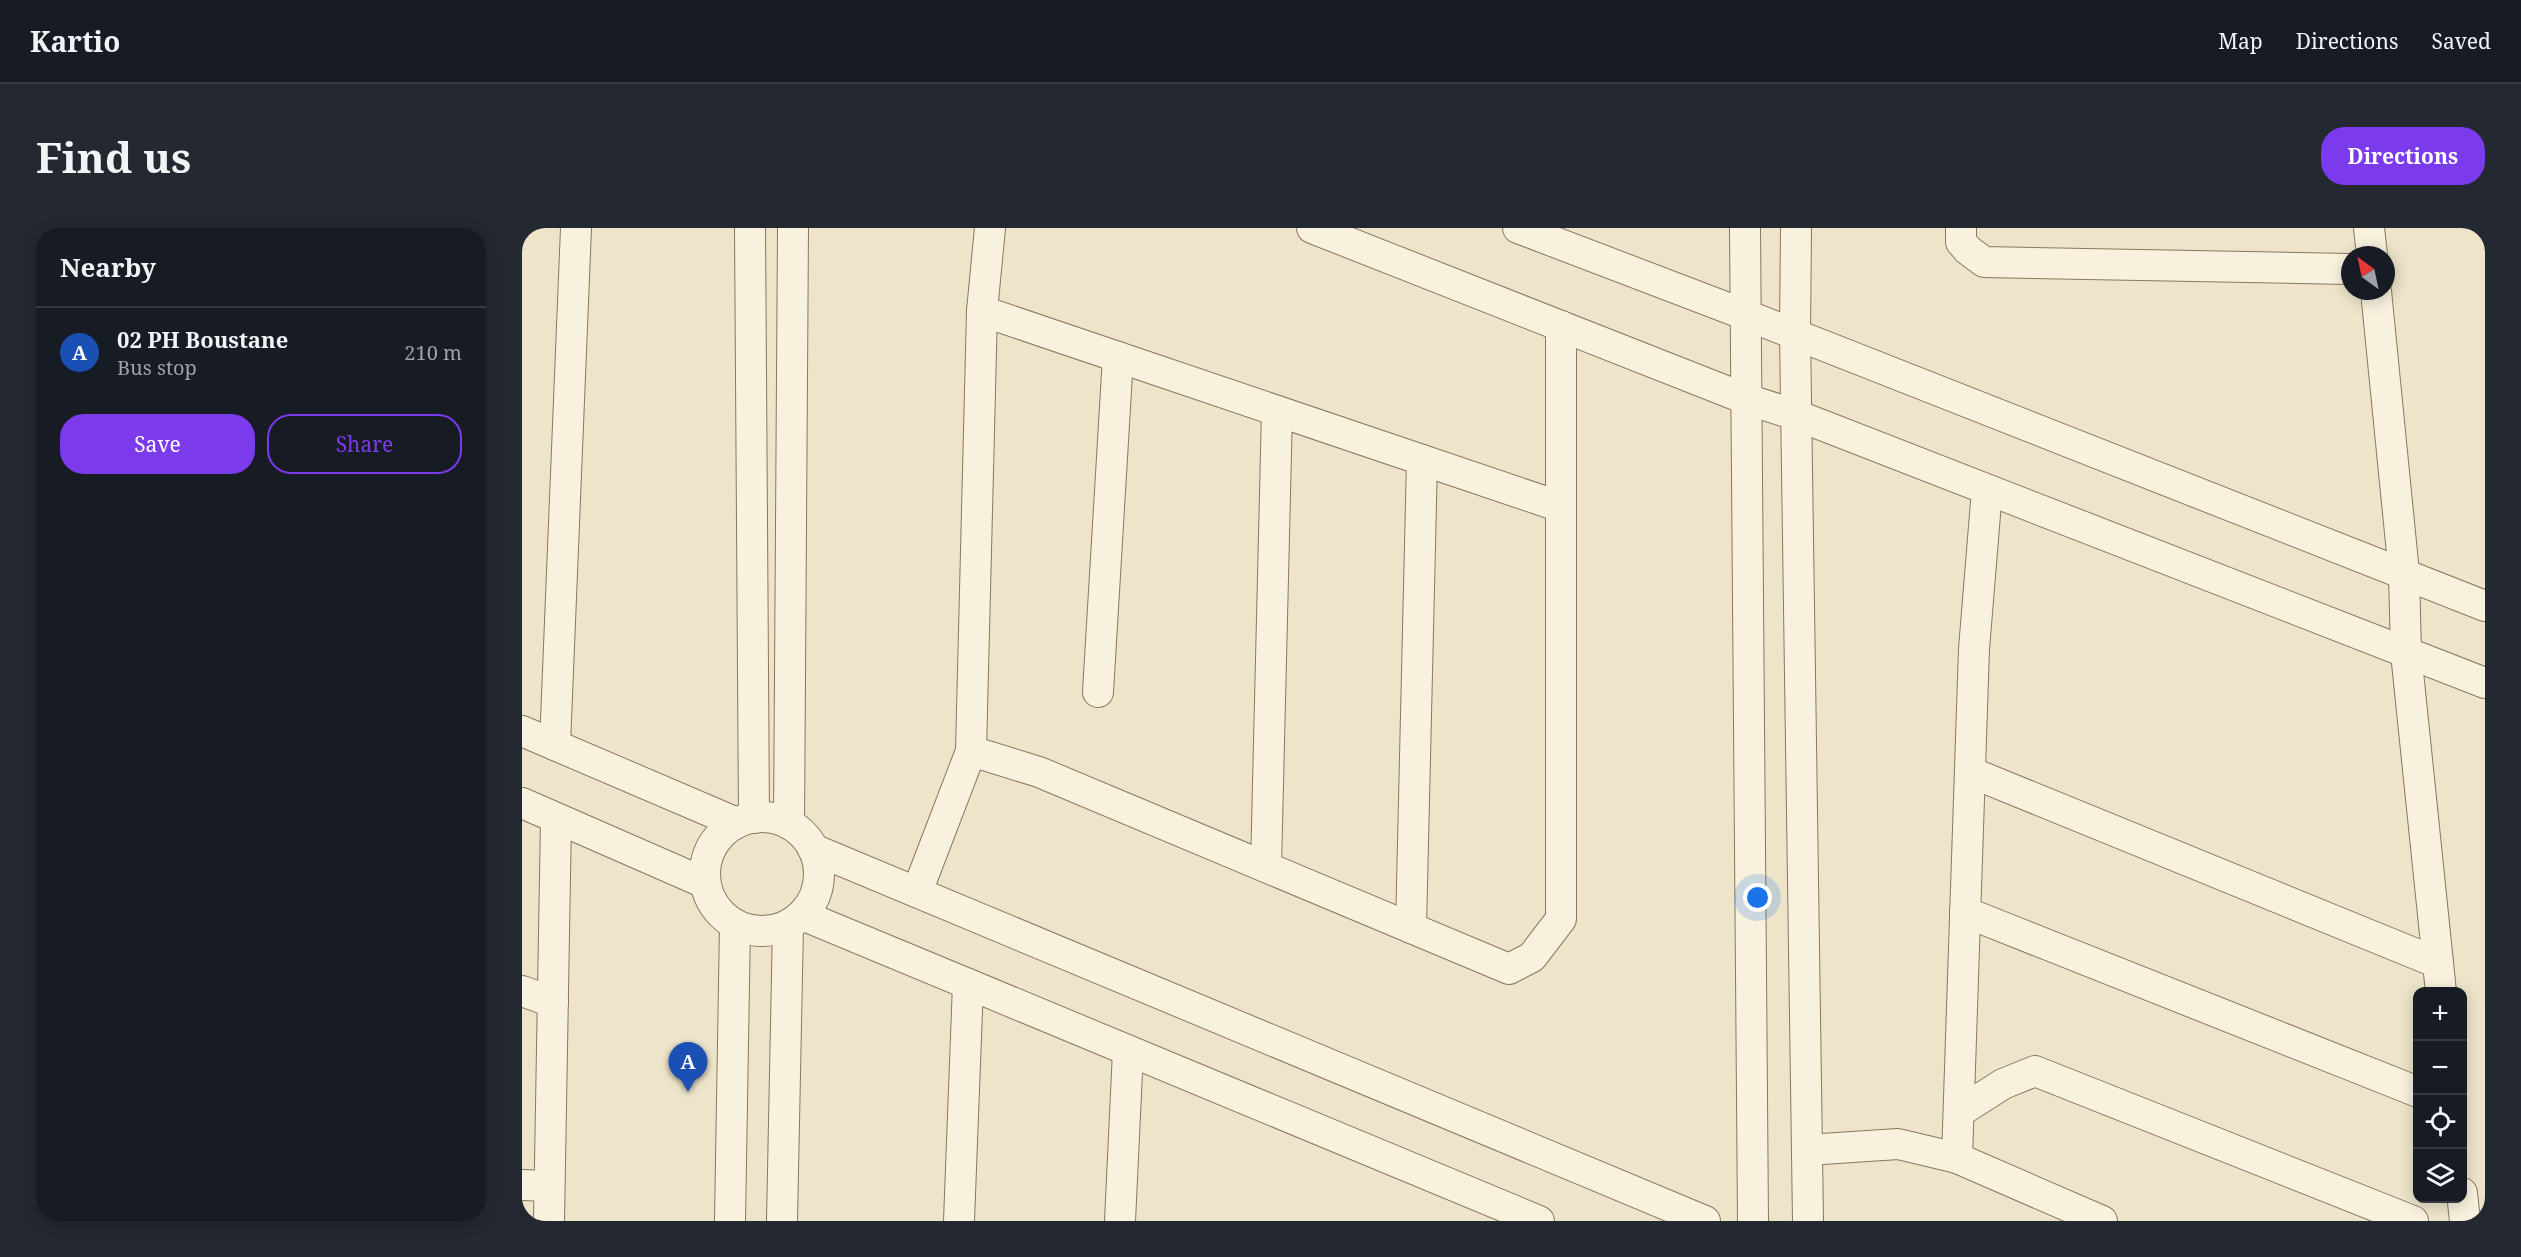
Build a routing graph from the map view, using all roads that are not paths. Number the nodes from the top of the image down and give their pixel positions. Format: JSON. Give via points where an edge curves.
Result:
{"nodes":[{"id":1,"x":576,"y":228,"type":"edge"},
{"id":2,"x":750,"y":228,"type":"edge"},
{"id":3,"x":793,"y":228,"type":"edge"},
{"id":4,"x":990,"y":228,"type":"edge"},
{"id":5,"x":1312,"y":228,"type":"edge"},
{"id":6,"x":1744,"y":228,"type":"edge"},
{"id":7,"x":1796,"y":228,"type":"edge"},
{"id":8,"x":1961,"y":228,"type":"edge"},
{"id":9,"x":2369,"y":228,"type":"edge"},
{"id":10,"x":1536,"y":231,"type":"edge"},
{"id":11,"x":2371,"y":246,"type":"edge"},
{"id":12,"x":2341,"y":269,"type":"edge"},
{"id":13,"x":2377,"y":300,"type":"edge"},
{"id":14,"x":982,"y":311,"type":"junction"},
{"id":15,"x":1746,"y":315,"type":"junction"},
{"id":16,"x":1561,"y":326,"type":"junction"},
{"id":17,"x":1795,"y":334,"type":"junction"},
{"id":18,"x":1118,"y":357,"type":"junction"},
{"id":19,"x":1746,"y":399,"type":"junction"},
{"id":20,"x":1277,"y":411,"type":"junction"},
{"id":21,"x":1797,"y":415,"type":"junction"},
{"id":22,"x":1422,"y":460,"type":"junction"},
{"id":23,"x":1987,"y":490,"type":"junction"},
{"id":24,"x":1561,"y":507,"type":"junction"},
{"id":25,"x":2404,"y":573,"type":"junction"},
{"id":26,"x":2485,"y":606,"type":"edge"},
{"id":27,"x":2406,"y":653,"type":"junction"},
{"id":28,"x":2485,"y":683,"type":"edge"},
{"id":29,"x":1098,"y":692,"type":"dead end"},
{"id":30,"x":522,"y":731,"type":"edge"},
{"id":31,"x":555,"y":745,"type":"junction"},
{"id":32,"x":971,"y":751,"type":"junction"},
{"id":33,"x":1970,"y":772,"type":"junction"},
{"id":34,"x":522,"y":803,"type":"edge"},
{"id":35,"x":556,"y":819,"type":"junction"},
{"id":36,"x":745,"y":821,"type":"junction"},
{"id":37,"x":789,"y":824,"type":"junction"},
{"id":38,"x":813,"y":849,"type":"junction"},
{"id":39,"x":1266,"y":867,"type":"junction"},
{"id":40,"x":705,"y":883,"type":"junction"},
{"id":41,"x":917,"y":892,"type":"junction"},
{"id":42,"x":1965,"y":912,"type":"junction"},
{"id":43,"x":795,"y":920,"type":"junction"},
{"id":44,"x":735,"y":925,"type":"junction"},
{"id":45,"x":1411,"y":928,"type":"junction"},
{"id":46,"x":2440,"y":977,"type":"edge"},
{"id":47,"x":968,"y":984,"type":"junction"},
{"id":48,"x":522,"y":991,"type":"edge"},
{"id":49,"x":553,"y":1002,"type":"junction"},
{"id":50,"x":1128,"y":1051,"type":"junction"},
{"id":51,"x":2413,"y":1090,"type":"edge"},
{"id":52,"x":1959,"y":1112,"type":"junction"},
{"id":53,"x":1807,"y":1150,"type":"junction"},
{"id":54,"x":1957,"y":1158,"type":"junction"},
{"id":55,"x":536,"y":1186,"type":"edge"},
{"id":56,"x":2464,"y":1203,"type":"edge"},
{"id":57,"x":549,"y":1221,"type":"edge"},
{"id":58,"x":730,"y":1221,"type":"edge"},
{"id":59,"x":782,"y":1221,"type":"edge"},
{"id":60,"x":958,"y":1221,"type":"edge"},
{"id":61,"x":1120,"y":1221,"type":"edge"},
{"id":62,"x":1539,"y":1221,"type":"edge"},
{"id":63,"x":1705,"y":1221,"type":"edge"},
{"id":64,"x":1753,"y":1221,"type":"edge"},
{"id":65,"x":1808,"y":1221,"type":"edge"},
{"id":66,"x":2102,"y":1221,"type":"edge"},
{"id":67,"x":2413,"y":1221,"type":"edge"},
{"id":68,"x":2465,"y":1221,"type":"edge"}],
"edges":[{"from":1,"to":31,"type":"street"},
{"from":2,"to":36,"type":"street"},
{"from":3,"to":37,"type":"street"},
{"from":4,"to":14,"type":"street"},
{"from":5,"to":16,"type":"street"},
{"from":6,"to":15,"type":"street"},
{"from":7,"to":17,"type":"street"},
{"from":8,"to":12,"type":"street","via":[[1961,242],[1984,262]]},
{"from":9,"to":11,"type":"street"},
{"from":10,"to":15,"type":"street"},
{"from":13,"to":25,"type":"street"},
{"from":14,"to":18,"type":"street"},
{"from":14,"to":32,"type":"street"},
{"from":15,"to":17,"type":"street"},
{"from":15,"to":19,"type":"street"},
{"from":16,"to":19,"type":"street"},
{"from":16,"to":24,"type":"street"},
{"from":17,"to":21,"type":"street"},
{"from":17,"to":25,"type":"street"},
{"from":18,"to":20,"type":"street"},
{"from":18,"to":29,"type":"street"},
{"from":19,"to":21,"type":"street"},
{"from":19,"to":64,"type":"street"},
{"from":20,"to":22,"type":"street"},
{"from":20,"to":39,"type":"street"},
{"from":21,"to":23,"type":"street"},
{"from":21,"to":53,"type":"street"},
{"from":22,"to":24,"type":"street"},
{"from":22,"to":45,"type":"street"},
{"from":23,"to":27,"type":"street"},
{"from":23,"to":33,"type":"street","via":[[1974,649]]},
{"from":24,"to":45,"type":"street","via":[[1561,919],[1532,957],[1509,969]]},
{"from":25,"to":26,"type":"street"},
{"from":25,"to":27,"type":"street"},
{"from":27,"to":28,"type":"street"},
{"from":27,"to":46,"type":"street"},
{"from":30,"to":31,"type":"street"},
{"from":31,"to":36,"type":"street"},
{"from":32,"to":39,"type":"street","via":[[1040,772]]},
{"from":32,"to":41,"type":"street"},
{"from":33,"to":42,"type":"street"},
{"from":33,"to":46,"type":"street"},
{"from":34,"to":35,"type":"street"},
{"from":35,"to":40,"type":"street"},
{"from":35,"to":49,"type":"street"},
{"from":36,"to":37,"type":"street","via":[[772,818]]},
{"from":36,"to":40,"type":"street","via":[[722,834],[711,848]]},
{"from":37,"to":38,"type":"street","via":[[803,834]]},
{"from":38,"to":41,"type":"street"},
{"from":38,"to":43,"type":"street","via":[[819,866],[819,884],[813,901]]},
{"from":39,"to":45,"type":"street"},
{"from":40,"to":44,"type":"street","via":[[721,915]]},
{"from":41,"to":63,"type":"street"},
{"from":42,"to":51,"type":"street"},
{"from":42,"to":52,"type":"street"},
{"from":43,"to":44,"type":"street","via":[[770,931]]},
{"from":43,"to":47,"type":"street"},
{"from":43,"to":59,"type":"street"},
{"from":44,"to":58,"type":"street"},
{"from":47,"to":50,"type":"street"},
{"from":47,"to":60,"type":"street"},
{"from":48,"to":49,"type":"street"},
{"from":49,"to":55,"type":"street"},
{"from":50,"to":61,"type":"street"},
{"from":50,"to":62,"type":"street"},
{"from":52,"to":54,"type":"street"},
{"from":52,"to":67,"type":"street","via":[[2003,1083],[2035,1071]]},
{"from":53,"to":54,"type":"street","via":[[1898,1144]]},
{"from":53,"to":65,"type":"street"},
{"from":54,"to":66,"type":"street"},
{"from":55,"to":57,"type":"street"},
{"from":56,"to":68,"type":"street"}]}
